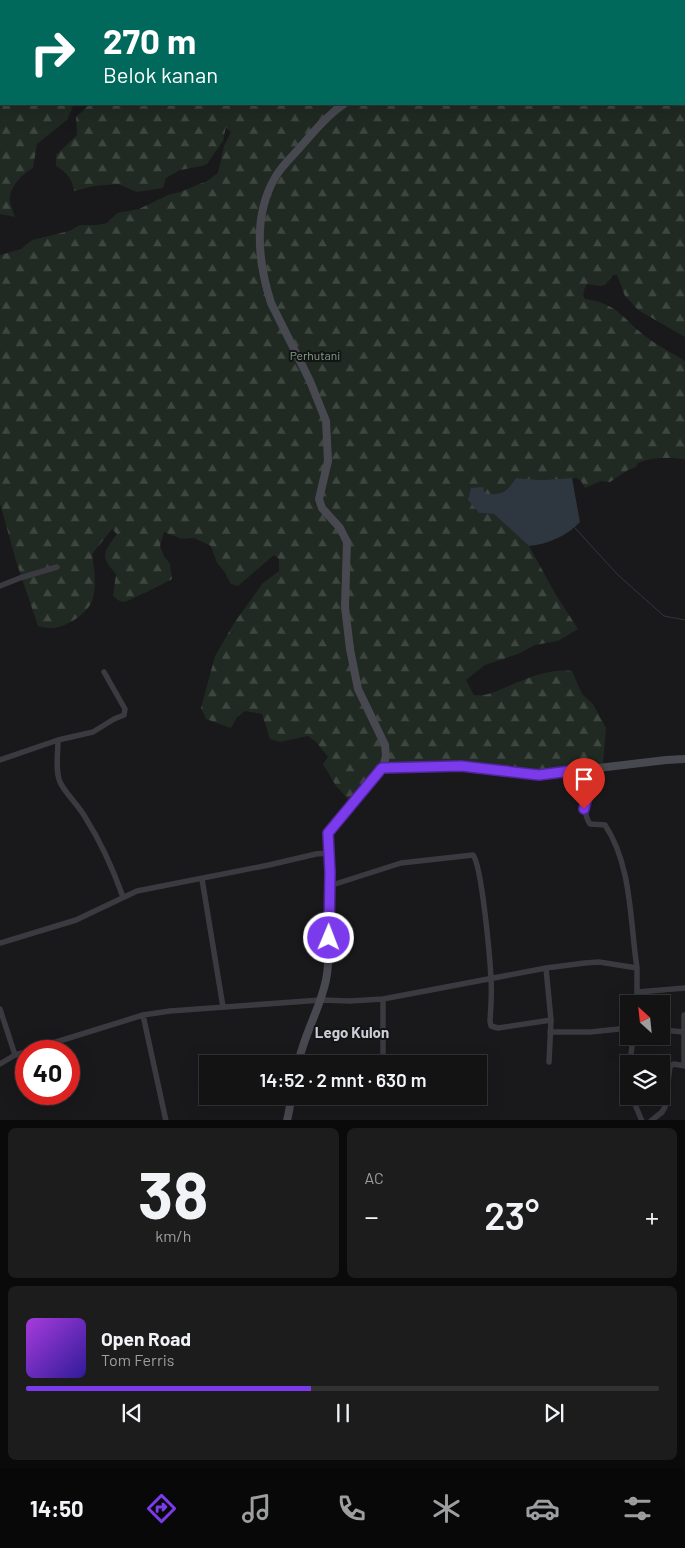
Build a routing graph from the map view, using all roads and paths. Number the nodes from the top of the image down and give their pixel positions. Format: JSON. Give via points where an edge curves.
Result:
{"nodes":[{"id":1,"x":343,"y":105,"type":"edge"},
{"id":2,"x":57,"y":567,"type":"dead end"},
{"id":3,"x":0,"y":586,"type":"edge"},
{"id":4,"x":104,"y":672,"type":"dead end"},
{"id":5,"x":58,"y":740,"type":"junction"},
{"id":6,"x":0,"y":760,"type":"edge"},
{"id":7,"x":685,"y":760,"type":"edge"},
{"id":8,"x":382,"y":768,"type":"junction"},
{"id":9,"x":594,"y":768,"type":"junction"},
{"id":10,"x":328,"y":853,"type":"junction"},
{"id":11,"x":202,"y":879,"type":"junction"},
{"id":12,"x":329,"y":886,"type":"junction"},
{"id":13,"x":123,"y":897,"type":"junction"},
{"id":14,"x":0,"y":943,"type":"edge"},
{"id":15,"x":546,"y":968,"type":"junction"},
{"id":16,"x":637,"y":968,"type":"junction"},
{"id":17,"x":491,"y":979,"type":"junction"},
{"id":18,"x":685,"y":988,"type":"edge"},
{"id":19,"x":638,"y":992,"type":"junction"},
{"id":20,"x":638,"y":995,"type":"edge"},
{"id":21,"x":383,"y":998,"type":"junction"},
{"id":22,"x":321,"y":1000,"type":"junction"},
{"id":23,"x":223,"y":1007,"type":"junction"},
{"id":24,"x":0,"y":1009,"type":"edge"},
{"id":25,"x":143,"y":1015,"type":"junction"},
{"id":26,"x":684,"y":1015,"type":"dead end"},
{"id":27,"x":551,"y":1020,"type":"junction"},
{"id":28,"x":620,"y":1029,"type":"edge"},
{"id":29,"x":670,"y":1031,"type":"edge"},
{"id":30,"x":550,"y":1032,"type":"junction"},
{"id":31,"x":684,"y":1032,"type":"edge"},
{"id":32,"x":62,"y":1040,"type":"edge"},
{"id":33,"x":15,"y":1055,"type":"joint"},
{"id":34,"x":300,"y":1055,"type":"edge"},
{"id":35,"x":383,"y":1055,"type":"edge"},
{"id":36,"x":548,"y":1062,"type":"dead end"},
{"id":37,"x":0,"y":1064,"type":"edge"},
{"id":38,"x":684,"y":1066,"type":"edge"},
{"id":39,"x":290,"y":1105,"type":"edge"},
{"id":40,"x":636,"y":1105,"type":"edge"},
{"id":41,"x":166,"y":1120,"type":"edge"},
{"id":42,"x":287,"y":1120,"type":"edge"},
{"id":43,"x":642,"y":1120,"type":"edge"},
{"id":44,"x":650,"y":1120,"type":"edge"}],
"edges":[{"from":1,"to":8,"type":"street","via":[[326,118],[271,184],[261,215],[260,248],[271,303],[326,421],[328,462],[319,499],[347,542],[345,607],[350,649],[358,689],[385,745]]},
{"from":2,"to":3,"type":"street"},
{"from":4,"to":5,"type":"street","via":[[125,714],[93,732]]},
{"from":5,"to":6,"type":"street"},
{"from":5,"to":13,"type":"street","via":[[60,782],[101,843]]},
{"from":7,"to":9,"type":"street"},
{"from":8,"to":9,"type":"street","via":[[461,766],[539,775]]},
{"from":8,"to":10,"type":"street","via":[[329,830]]},
{"from":9,"to":16,"type":"street","via":[[585,813],[590,824],[605,825],[618,853],[625,878]]},
{"from":10,"to":11,"type":"street"},
{"from":10,"to":12,"type":"street"},
{"from":11,"to":13,"type":"street","via":[[150,888]]},
{"from":11,"to":23,"type":"street"},
{"from":12,"to":17,"type":"street","via":[[401,863],[474,855],[483,901]]},
{"from":12,"to":22,"type":"street","via":[[329,956]]},
{"from":13,"to":14,"type":"street","via":[[76,920]]},
{"from":15,"to":16,"type":"street","via":[[599,962]]},
{"from":15,"to":17,"type":"street"},
{"from":15,"to":27,"type":"street"},
{"from":16,"to":19,"type":"street"},
{"from":17,"to":21,"type":"street"},
{"from":17,"to":27,"type":"street","via":[[491,1026],[498,1028]]},
{"from":18,"to":19,"type":"street"},
{"from":19,"to":20,"type":"street"},
{"from":21,"to":22,"type":"street"},
{"from":21,"to":35,"type":"street"},
{"from":22,"to":23,"type":"street"},
{"from":22,"to":34,"type":"street"},
{"from":23,"to":25,"type":"street"},
{"from":24,"to":33,"type":"street"},
{"from":25,"to":32,"type":"street"},
{"from":25,"to":41,"type":"street"},
{"from":26,"to":31,"type":"street"},
{"from":27,"to":30,"type":"street"},
{"from":28,"to":30,"type":"street"},
{"from":29,"to":31,"type":"street"},
{"from":30,"to":36,"type":"street"},
{"from":31,"to":38,"type":"street"},
{"from":33,"to":37,"type":"street"},
{"from":38,"to":44,"type":"street","via":[[670,1066],[665,1107]]},
{"from":39,"to":42,"type":"street"},
{"from":40,"to":43,"type":"street"}]}
